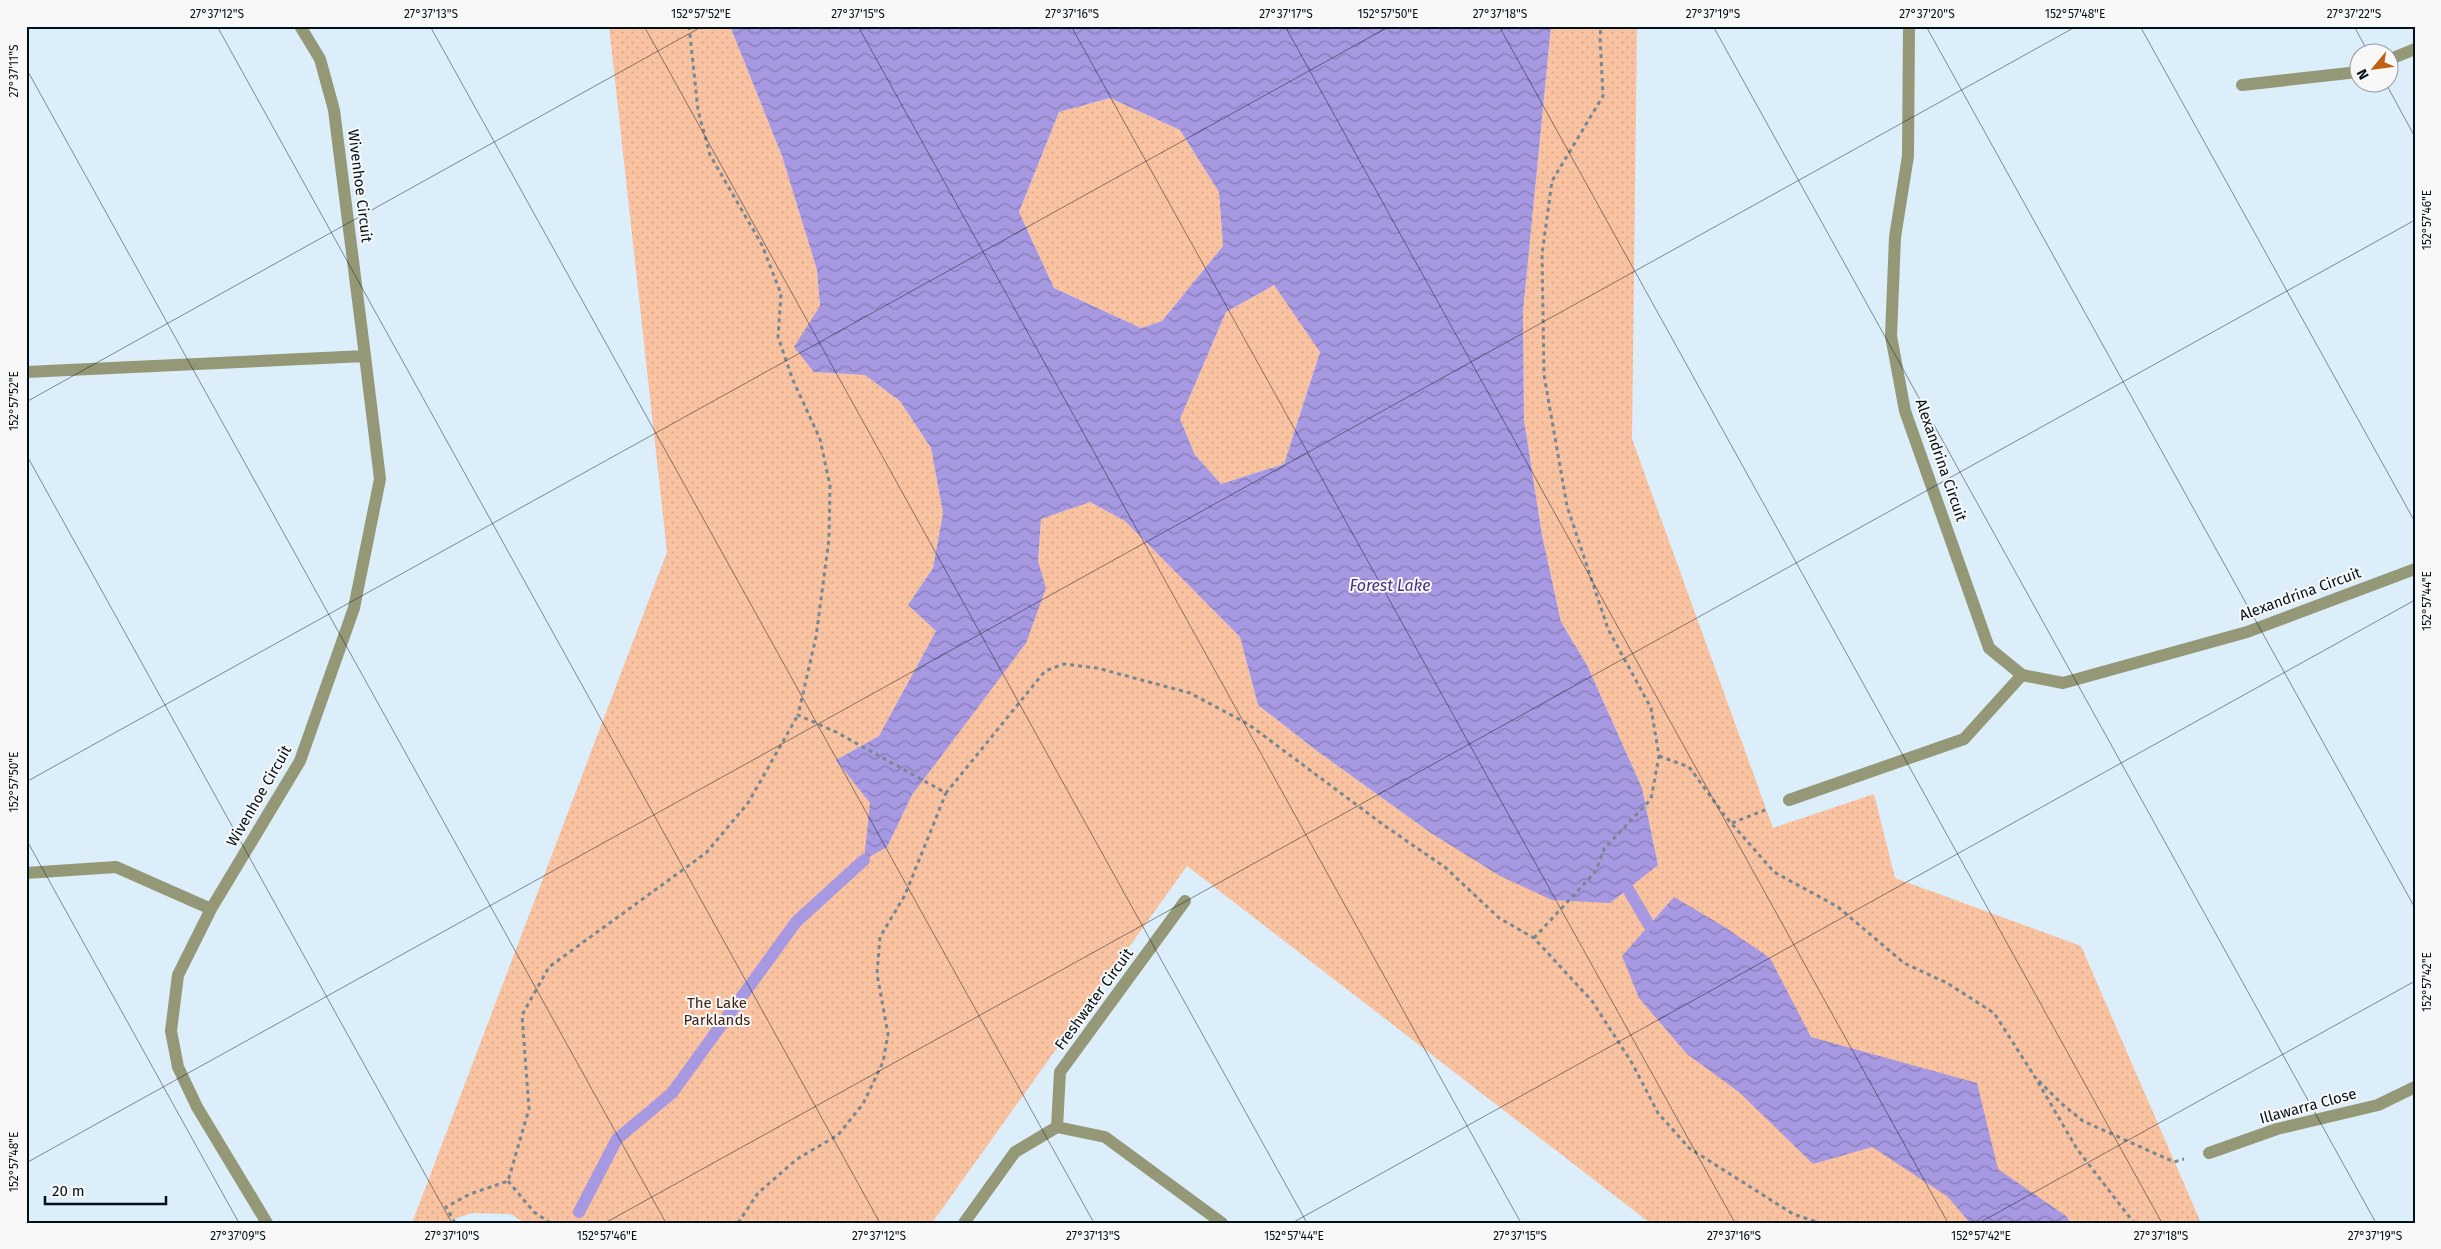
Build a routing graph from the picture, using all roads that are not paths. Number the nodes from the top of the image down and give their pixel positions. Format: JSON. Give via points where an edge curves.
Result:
{"nodes":[{"id":1,"x":300,"y":26,"type":"edge"},
{"id":2,"x":1910,"y":26,"type":"edge"},
{"id":3,"x":2415,"y":49,"type":"edge"},
{"id":4,"x":2398,"y":56,"type":"edge"},
{"id":5,"x":2348,"y":73,"type":"edge"},
{"id":6,"x":2242,"y":85,"type":"dead end"},
{"id":7,"x":365,"y":356,"type":"junction"},
{"id":8,"x":26,"y":372,"type":"edge"},
{"id":9,"x":2415,"y":569,"type":"edge"},
{"id":10,"x":2022,"y":675,"type":"junction"},
{"id":11,"x":1789,"y":800,"type":"road end"},
{"id":12,"x":26,"y":873,"type":"edge"},
{"id":13,"x":1185,"y":901,"type":"dead end"},
{"id":14,"x":211,"y":909,"type":"junction"},
{"id":15,"x":2415,"y":1087,"type":"edge"},
{"id":16,"x":1057,"y":1127,"type":"junction"},
{"id":17,"x":2208,"y":1153,"type":"road end"},
{"id":18,"x":267,"y":1223,"type":"edge"},
{"id":19,"x":964,"y":1223,"type":"edge"},
{"id":20,"x":1222,"y":1223,"type":"edge"}],
"edges":[{"from":1,"to":7,"type":"street","name":"Wivenhoe Circuit","via":[[320,59],[334,110]]},
{"from":2,"to":10,"type":"street","name":"Alexandrina Circuit","via":[[1908,156],[1894,237],[1891,336],[1905,411],[1989,648]]},
{"from":3,"to":4,"type":"street"},
{"from":5,"to":6,"type":"street"},
{"from":7,"to":8,"type":"street"},
{"from":7,"to":14,"type":"street","name":"Wivenhoe Circuit","via":[[380,479],[354,608],[300,761]]},
{"from":9,"to":10,"type":"street","name":"Alexandrina Circuit","via":[[2246,632],[2063,683]]},
{"from":10,"to":11,"type":"street","via":[[1964,739]]},
{"from":12,"to":14,"type":"street","via":[[116,867]]},
{"from":13,"to":16,"type":"street","name":"Freshwater Circuit","via":[[1060,1072]]},
{"from":14,"to":18,"type":"street","name":"Wivenhoe Circuit","via":[[178,975],[171,1031],[178,1067],[197,1107]]},
{"from":15,"to":17,"type":"street","name":"Illawarra Close","via":[[2378,1104],[2277,1129]]},
{"from":16,"to":19,"type":"street","via":[[1015,1152]]},
{"from":16,"to":20,"type":"street","via":[[1105,1138]]}]}
